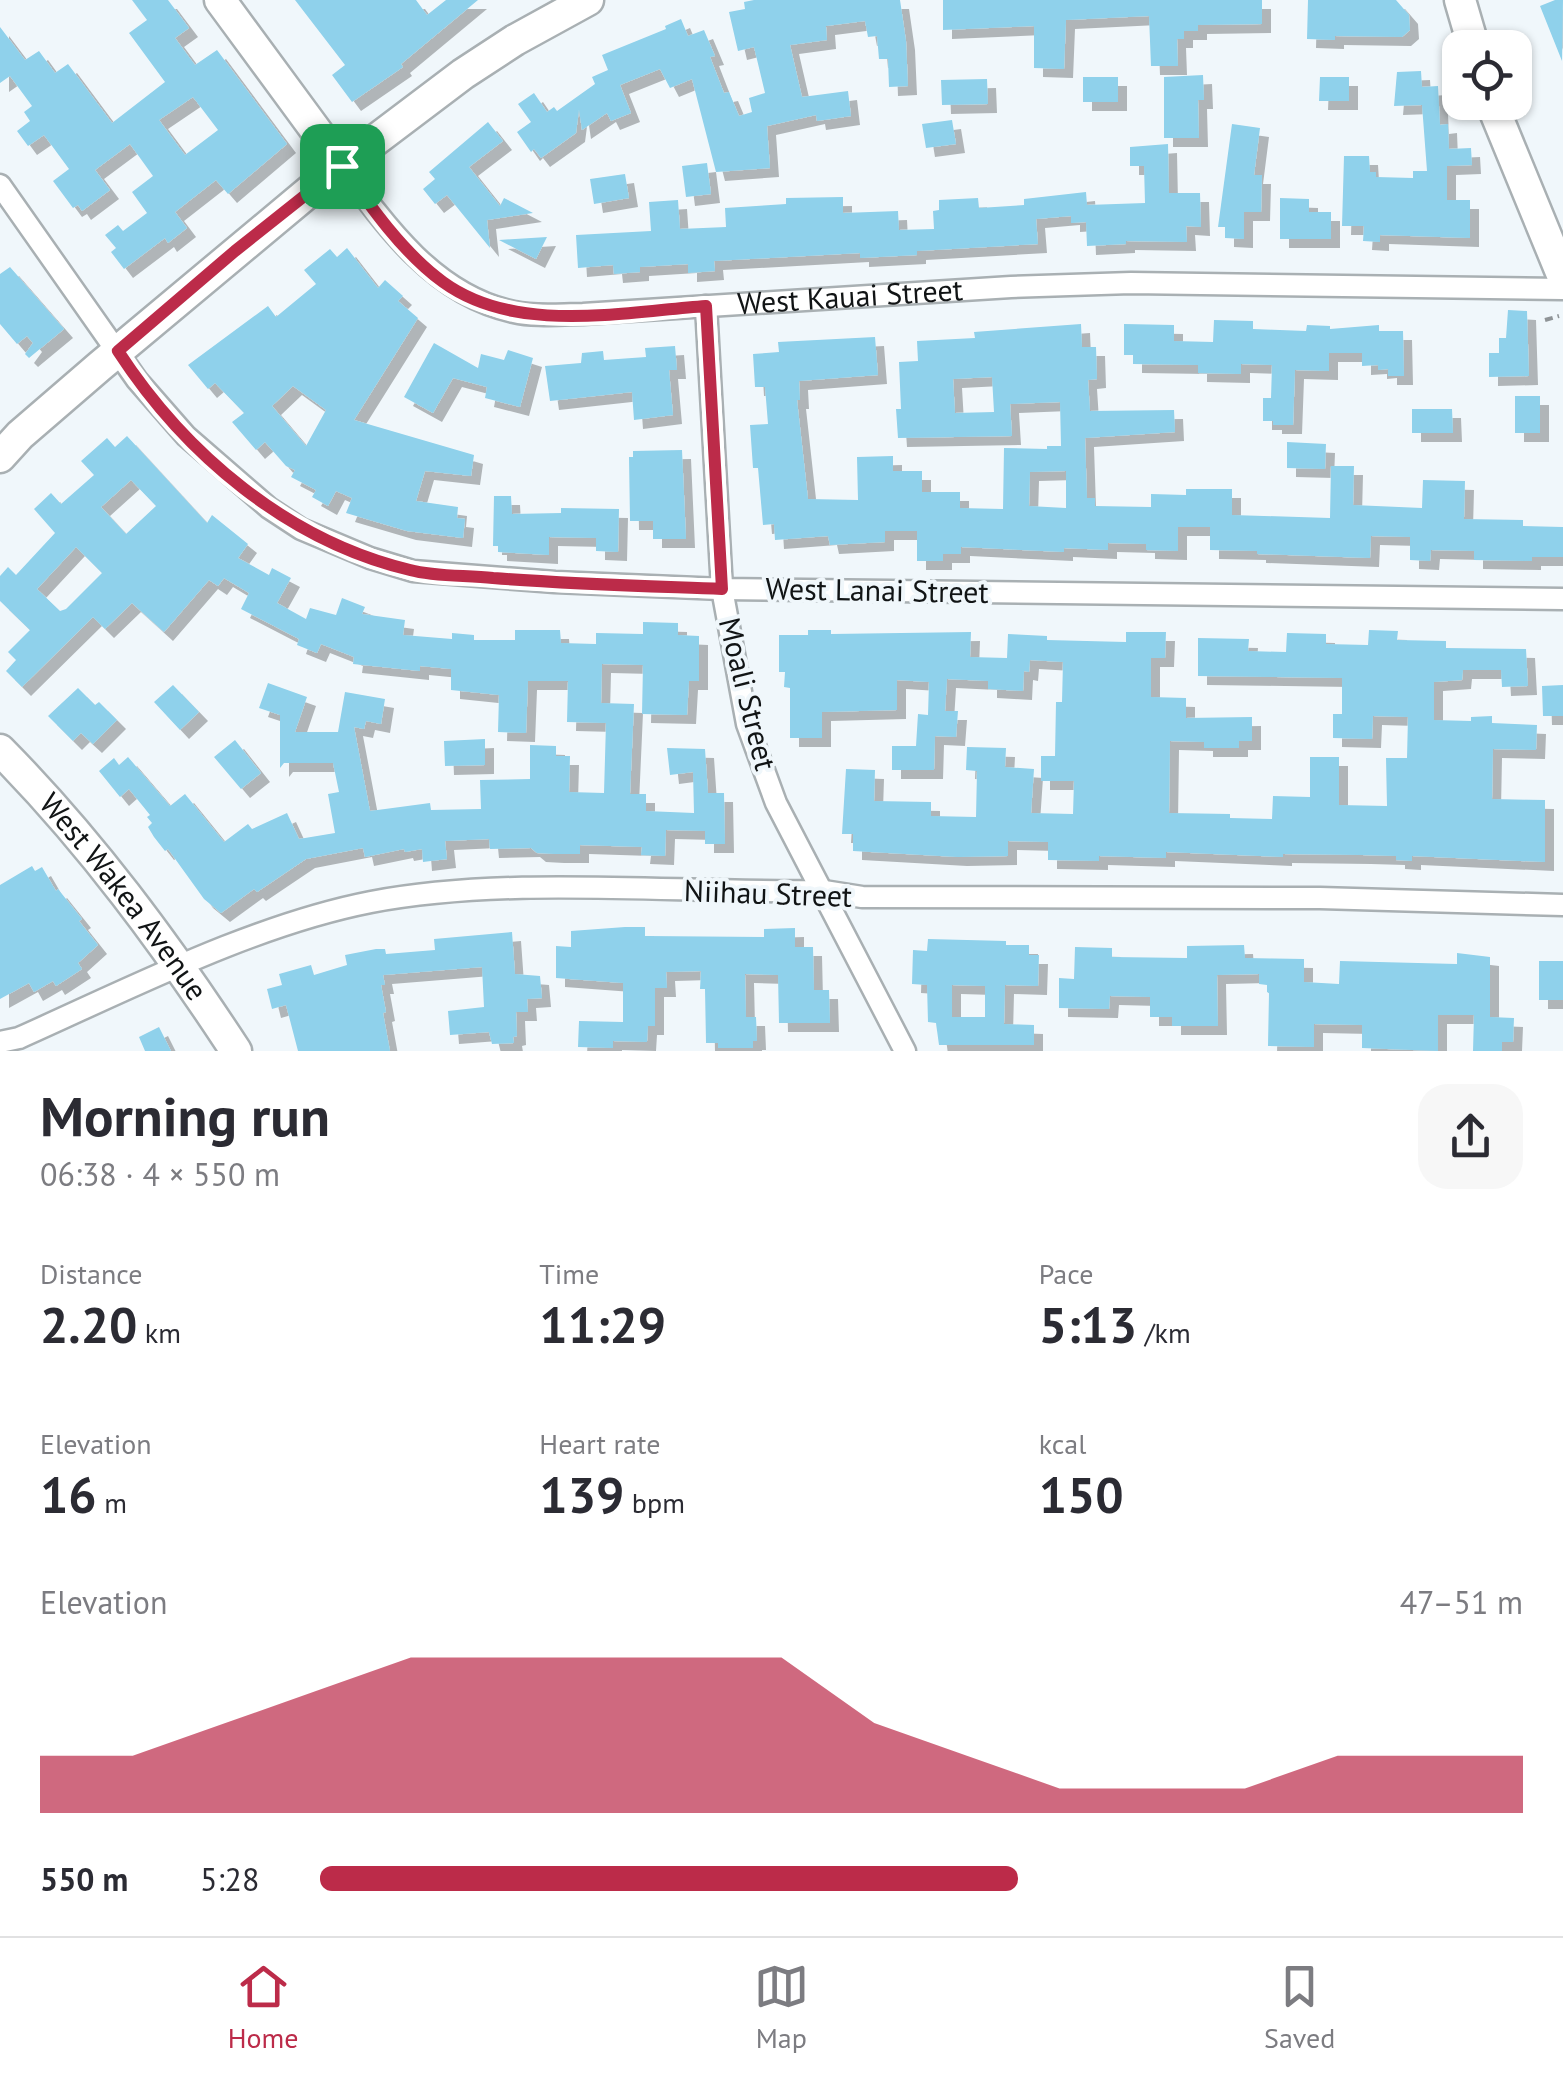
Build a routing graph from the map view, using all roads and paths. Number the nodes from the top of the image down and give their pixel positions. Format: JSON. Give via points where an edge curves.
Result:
{"nodes":[{"id":1,"x":220,"y":0,"type":"edge"},
{"id":2,"x":588,"y":0,"type":"edge"},
{"id":3,"x":1460,"y":0,"type":"edge"},
{"id":4,"x":1469,"y":30,"type":"edge"},
{"id":5,"x":1498,"y":120,"type":"edge"},
{"id":6,"x":342,"y":166,"type":"junction"},
{"id":7,"x":0,"y":185,"type":"edge"},
{"id":8,"x":1563,"y":277,"type":"edge"},
{"id":9,"x":1563,"y":289,"type":"edge"},
{"id":10,"x":706,"y":306,"type":"junction"},
{"id":11,"x":1560,"y":316,"type":"dead end"},
{"id":12,"x":1544,"y":320,"type":"dead end"},
{"id":13,"x":118,"y":351,"type":"junction"},
{"id":14,"x":0,"y":458,"type":"edge"},
{"id":15,"x":722,"y":589,"type":"junction"},
{"id":16,"x":1563,"y":599,"type":"edge"},
{"id":17,"x":0,"y":750,"type":"edge"},
{"id":18,"x":824,"y":891,"type":"junction"},
{"id":19,"x":1563,"y":905,"type":"edge"},
{"id":20,"x":182,"y":968,"type":"junction"},
{"id":21,"x":0,"y":1042,"type":"edge"},
{"id":22,"x":236,"y":1051,"type":"edge"},
{"id":23,"x":905,"y":1051,"type":"edge"}],
"edges":[{"from":1,"to":6,"type":"street","name":"West Kauai Street"},
{"from":2,"to":6,"type":"street","via":[[463,74]]},
{"from":3,"to":4,"type":"street"},
{"from":5,"to":8,"type":"street"},
{"from":6,"to":10,"type":"street","name":"West Kauai Street","via":[[399,239],[470,298],[515,313]]},
{"from":6,"to":13,"type":"street"},
{"from":7,"to":13,"type":"street","name":"West Lanai Street"},
{"from":9,"to":10,"type":"street","name":"West Kauai Street","via":[[1132,283]]},
{"from":10,"to":15,"type":"street","name":"Moali Street"},
{"from":11,"to":12,"type":"path"},
{"from":13,"to":14,"type":"street"},
{"from":13,"to":15,"type":"street","name":"West Lanai Street","via":[[186,436],[268,508],[335,545],[413,571]]},
{"from":15,"to":16,"type":"street","name":"West Lanai Street"},
{"from":15,"to":18,"type":"street","name":"Moali Street","via":[[748,724],[776,803]]},
{"from":17,"to":20,"type":"street","name":"West Wakea Avenue","via":[[91,849]]},
{"from":18,"to":19,"type":"street","name":"Niihau Street","via":[[862,897]]},
{"from":18,"to":20,"type":"street","name":"Niihau Street","via":[[503,888],[427,895],[306,918]]},
{"from":18,"to":23,"type":"street","name":"Moali Street"},
{"from":20,"to":21,"type":"street","name":"Niihau Street"},
{"from":20,"to":22,"type":"street","name":"West Wakea Avenue"}]}
